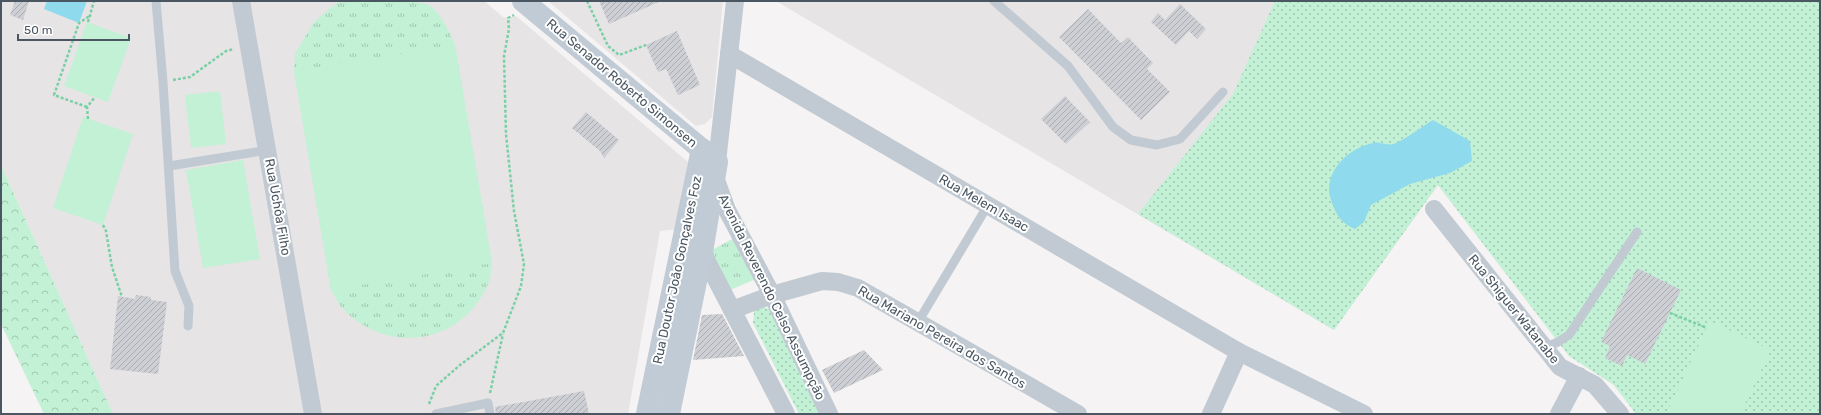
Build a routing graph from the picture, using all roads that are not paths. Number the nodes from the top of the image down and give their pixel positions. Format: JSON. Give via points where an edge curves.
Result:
{"nodes":[{"id":1,"x":156,"y":1,"type":"edge"},
{"id":2,"x":241,"y":1,"type":"edge"},
{"id":3,"x":735,"y":1,"type":"edge"},
{"id":4,"x":994,"y":1,"type":"edge"},
{"id":5,"x":525,"y":3,"type":"edge"},
{"id":6,"x":729,"y":54,"type":"junction"},
{"id":7,"x":1223,"y":92,"type":"dead end"},
{"id":8,"x":268,"y":150,"type":"junction"},
{"id":9,"x":712,"y":164,"type":"junction"},
{"id":10,"x":169,"y":166,"type":"junction"},
{"id":11,"x":988,"y":205,"type":"junction"},
{"id":12,"x":689,"y":208,"type":"junction"},
{"id":13,"x":1434,"y":208,"type":"dead end"},
{"id":14,"x":1637,"y":232,"type":"dead end"},
{"id":15,"x":702,"y":252,"type":"junction"},
{"id":16,"x":772,"y":296,"type":"junction"},
{"id":17,"x":732,"y":310,"type":"junction"},
{"id":18,"x":918,"y":322,"type":"junction"},
{"id":19,"x":188,"y":326,"type":"dead end"},
{"id":20,"x":1544,"y":348,"type":"junction"},
{"id":21,"x":1239,"y":352,"type":"junction"},
{"id":22,"x":1579,"y":376,"type":"junction"},
{"id":23,"x":313,"y":414,"type":"edge"},
{"id":24,"x":436,"y":414,"type":"edge"},
{"id":25,"x":490,"y":414,"type":"edge"},
{"id":26,"x":647,"y":414,"type":"edge"},
{"id":27,"x":669,"y":414,"type":"edge"},
{"id":28,"x":786,"y":414,"type":"edge"},
{"id":29,"x":829,"y":414,"type":"edge"},
{"id":30,"x":1078,"y":414,"type":"edge"},
{"id":31,"x":1211,"y":414,"type":"edge"},
{"id":32,"x":1364,"y":414,"type":"edge"},
{"id":33,"x":1559,"y":414,"type":"edge"},
{"id":34,"x":1620,"y":414,"type":"edge"}],
"edges":[{"from":1,"to":10,"type":"lane"},
{"from":2,"to":8,"type":"street","name":"Rua Uchôa Filho"},
{"from":3,"to":6,"type":"street"},
{"from":4,"to":7,"type":"lane","via":[[1068,66],[1113,127],[1131,140],[1157,145],[1180,139]]},
{"from":5,"to":9,"type":"street","name":"Rua Senador Roberto Simonsen"},
{"from":6,"to":9,"type":"street","via":[[720,134]]},
{"from":6,"to":11,"type":"street","name":"Rua Melem Isaac"},
{"from":8,"to":10,"type":"lane"},
{"from":8,"to":23,"type":"street","name":"Rua Uchôa Filho"},
{"from":9,"to":12,"type":"street","name":"Rua Doutor João Gonçalves Foz"},
{"from":9,"to":15,"type":"street","name":"Rua Doutor João Gonçalves Foz"},
{"from":9,"to":16,"type":"street","name":"Avenida Reverendo Celso Assumpção","via":[[727,210]]},
{"from":10,"to":19,"type":"lane","via":[[175,271],[189,306]]},
{"from":11,"to":18,"type":"lane"},
{"from":11,"to":21,"type":"street","name":"Rua Melem Isaac"},
{"from":12,"to":15,"type":"street"},
{"from":12,"to":26,"type":"street","name":"Rua Doutor João Gonçalves Foz"},
{"from":13,"to":20,"type":"street","name":"Rua Shiguer Watanabe"},
{"from":14,"to":20,"type":"lane","via":[[1569,335]]},
{"from":15,"to":17,"type":"street"},
{"from":15,"to":27,"type":"street","name":"Rua Doutor João Gonçalves Foz"},
{"from":16,"to":17,"type":"street","name":"Rua Mariano Pereira dos Santos"},
{"from":16,"to":18,"type":"street","name":"Rua Mariano Pereira dos Santos","via":[[822,281],[838,282],[858,288]]},
{"from":16,"to":29,"type":"street","name":"Avenida Reverendo Celso Assumpção"},
{"from":17,"to":28,"type":"street"},
{"from":18,"to":30,"type":"street","name":"Rua Mariano Pereira dos Santos"},
{"from":20,"to":22,"type":"street","name":"Rua Shiguer Watanabe","via":[[1560,367]]},
{"from":21,"to":31,"type":"street"},
{"from":21,"to":32,"type":"street","name":"Rua Melem Isaac"},
{"from":22,"to":33,"type":"street"},
{"from":22,"to":34,"type":"street","name":"Rua Shiguer Watanabe","via":[[1596,385]]},
{"from":24,"to":25,"type":"lane","via":[[488,402]]}]}
